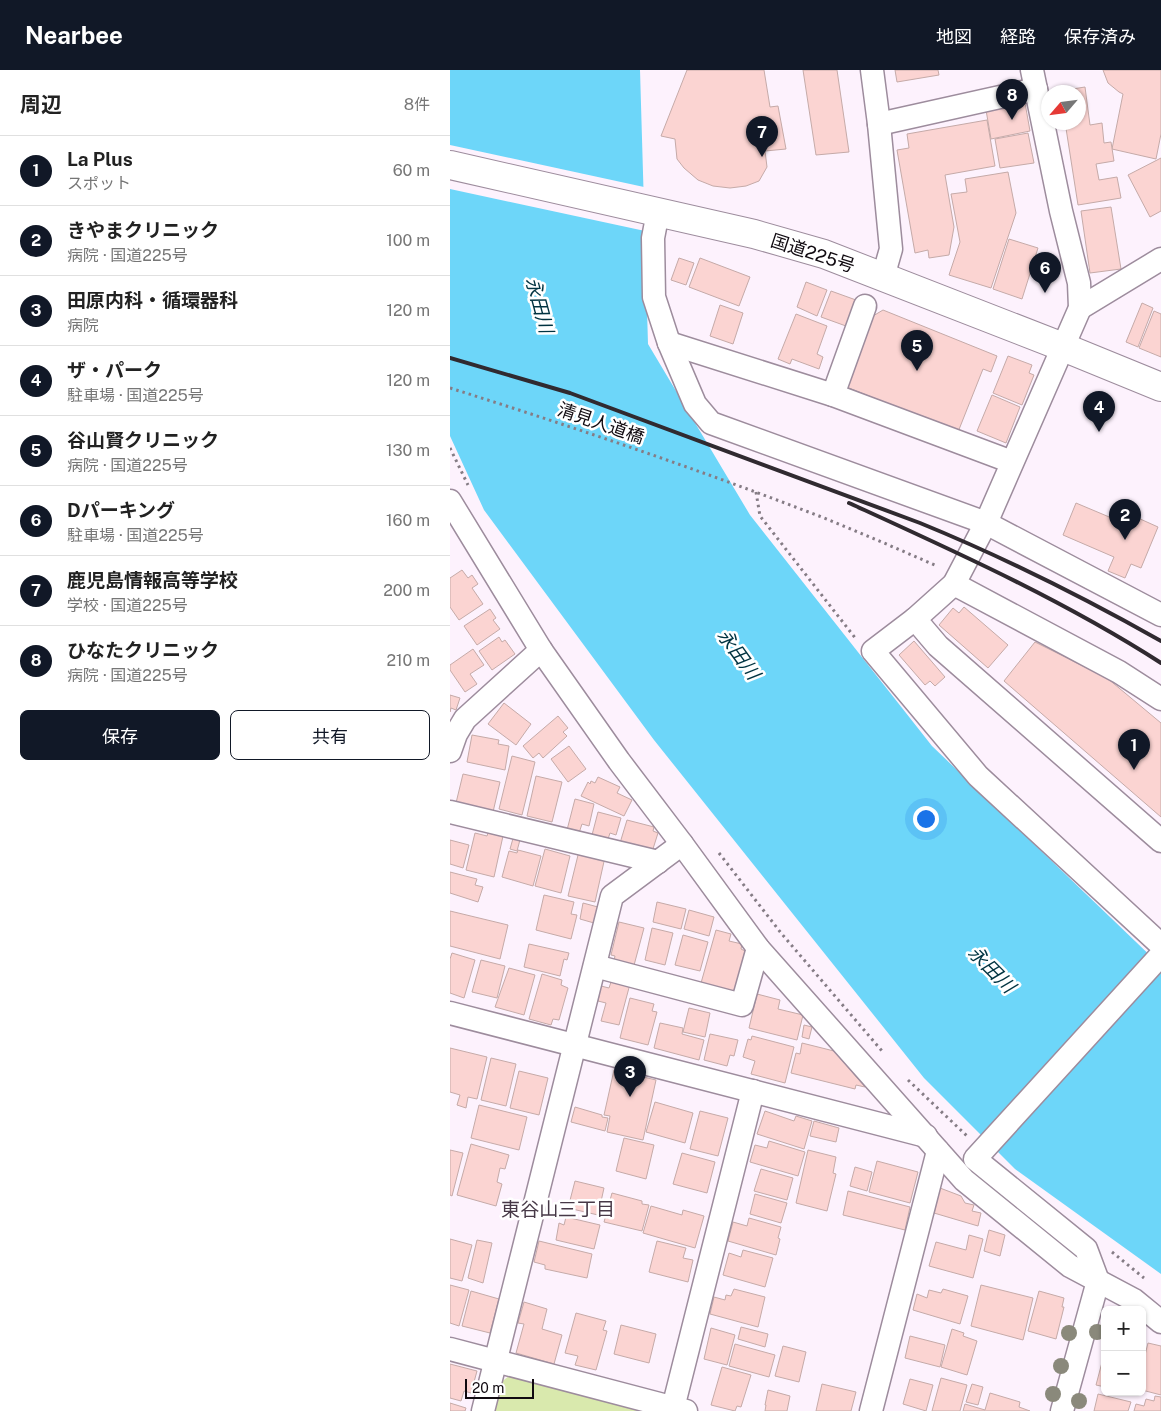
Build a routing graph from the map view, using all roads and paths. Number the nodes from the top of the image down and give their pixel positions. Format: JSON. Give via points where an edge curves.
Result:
{"nodes":[{"id":1,"x":872,"y":70,"type":"edge"},
{"id":2,"x":1034,"y":79,"type":"edge"},
{"id":3,"x":879,"y":124,"type":"junction"},
{"id":4,"x":450,"y":165,"type":"edge"},
{"id":5,"x":652,"y":211,"type":"junction"},
{"id":6,"x":1161,"y":259,"type":"edge"},
{"id":7,"x":883,"y":277,"type":"junction"},
{"id":8,"x":865,"y":306,"type":"dead end"},
{"id":9,"x":1080,"y":308,"type":"junction"},
{"id":10,"x":669,"y":343,"type":"junction"},
{"id":11,"x":1064,"y":346,"type":"junction"},
{"id":12,"x":1161,"y":387,"type":"edge"},
{"id":13,"x":450,"y":388,"type":"edge"},
{"id":14,"x":833,"y":395,"type":"junction"},
{"id":15,"x":450,"y":448,"type":"edge"},
{"id":16,"x":1012,"y":462,"type":"junction"},
{"id":17,"x":469,"y":487,"type":"dead end"},
{"id":18,"x":756,"y":492,"type":"junction"},
{"id":19,"x":450,"y":501,"type":"edge"},
{"id":20,"x":986,"y":522,"type":"junction"},
{"id":21,"x":956,"y":580,"type":"junction"},
{"id":22,"x":1161,"y":615,"type":"edge"},
{"id":23,"x":916,"y":619,"type":"junction"},
{"id":24,"x":541,"y":650,"type":"junction"},
{"id":25,"x":873,"y":651,"type":"junction"},
{"id":26,"x":1161,"y":699,"type":"edge"},
{"id":27,"x":454,"y":727,"type":"edge"},
{"id":28,"x":450,"y":751,"type":"edge"},
{"id":29,"x":450,"y":812,"type":"edge"},
{"id":30,"x":1161,"y":841,"type":"edge"},
{"id":31,"x":682,"y":844,"type":"junction"},
{"id":32,"x":716,"y":848,"type":"dead end"},
{"id":33,"x":658,"y":862,"type":"junction"},
{"id":34,"x":1161,"y":945,"type":"edge"},
{"id":35,"x":758,"y":948,"type":"junction"},
{"id":36,"x":1161,"y":955,"type":"edge"},
{"id":37,"x":595,"y":966,"type":"junction"},
{"id":38,"x":450,"y":1014,"type":"edge"},
{"id":39,"x":575,"y":1046,"type":"junction"},
{"id":40,"x":886,"y":1056,"type":"dead end"},
{"id":41,"x":905,"y":1077,"type":"dead end"},
{"id":42,"x":753,"y":1091,"type":"junction"},
{"id":43,"x":932,"y":1143,"type":"junction"},
{"id":44,"x":984,"y":1148,"type":"junction"},
{"id":45,"x":1105,"y":1247,"type":"dead end"},
{"id":46,"x":1148,"y":1280,"type":"dead end"},
{"id":47,"x":1098,"y":1281,"type":"junction"},
{"id":48,"x":1161,"y":1322,"type":"edge"},
{"id":49,"x":450,"y":1349,"type":"edge"},
{"id":50,"x":496,"y":1361,"type":"junction"},
{"id":51,"x":680,"y":1409,"type":"edge"},
{"id":52,"x":483,"y":1411,"type":"edge"},
{"id":53,"x":871,"y":1411,"type":"edge"},
{"id":54,"x":1062,"y":1411,"type":"edge"}],
"edges":[{"from":1,"to":3,"type":"street"},
{"from":2,"to":3,"type":"street"},
{"from":2,"to":9,"type":"street","via":[[1079,283]]},
{"from":3,"to":7,"type":"street","via":[[891,249]]},
{"from":4,"to":5,"type":"highway","name":"国道225号"},
{"from":5,"to":7,"type":"highway","name":"国道225号","via":[[754,234],[824,254]]},
{"from":5,"to":10,"type":"street","via":[[654,297]]},
{"from":6,"to":9,"type":"street"},
{"from":7,"to":11,"type":"highway","name":"国道225号"},
{"from":8,"to":14,"type":"street"},
{"from":9,"to":11,"type":"street"},
{"from":10,"to":14,"type":"street"},
{"from":10,"to":20,"type":"street","via":[[695,404],[711,423]]},
{"from":11,"to":12,"type":"highway","name":"国道225号"},
{"from":11,"to":16,"type":"street"},
{"from":13,"to":18,"type":"path","name":"清見人道橋","via":[[635,448]]},
{"from":14,"to":16,"type":"street"},
{"from":15,"to":17,"type":"path"},
{"from":16,"to":20,"type":"street"},
{"from":18,"to":21,"type":"path","name":"清見人道橋","via":[[821,517]]},
{"from":18,"to":25,"type":"path","via":[[760,516],[859,642]]},
{"from":19,"to":24,"type":"street"},
{"from":20,"to":21,"type":"street"},
{"from":20,"to":22,"type":"street"},
{"from":21,"to":23,"type":"street"},
{"from":21,"to":26,"type":"street"},
{"from":23,"to":25,"type":"street"},
{"from":23,"to":30,"type":"street","via":[[938,646]]},
{"from":24,"to":27,"type":"street"},
{"from":24,"to":31,"type":"street"},
{"from":25,"to":34,"type":"street","via":[[978,776]]},
{"from":27,"to":28,"type":"street"},
{"from":29,"to":33,"type":"street"},
{"from":31,"to":33,"type":"street"},
{"from":31,"to":35,"type":"street"},
{"from":32,"to":40,"type":"path","via":[[781,933]]},
{"from":33,"to":37,"type":"street","via":[[612,896]]},
{"from":35,"to":37,"type":"street","via":[[742,1005]]},
{"from":35,"to":43,"type":"street"},
{"from":36,"to":44,"type":"street"},
{"from":37,"to":39,"type":"street"},
{"from":38,"to":39,"type":"street"},
{"from":39,"to":42,"type":"street"},
{"from":39,"to":50,"type":"street"},
{"from":41,"to":44,"type":"path"},
{"from":42,"to":43,"type":"street"},
{"from":42,"to":51,"type":"street"},
{"from":43,"to":47,"type":"street","via":[[964,1180],[1070,1266]]},
{"from":43,"to":53,"type":"street"},
{"from":44,"to":47,"type":"street","via":[[975,1158],[1086,1249]]},
{"from":45,"to":46,"type":"path"},
{"from":47,"to":48,"type":"street","via":[[1134,1300]]},
{"from":47,"to":54,"type":"street"},
{"from":49,"to":50,"type":"street"},
{"from":50,"to":51,"type":"street"},
{"from":50,"to":52,"type":"street"}]}
